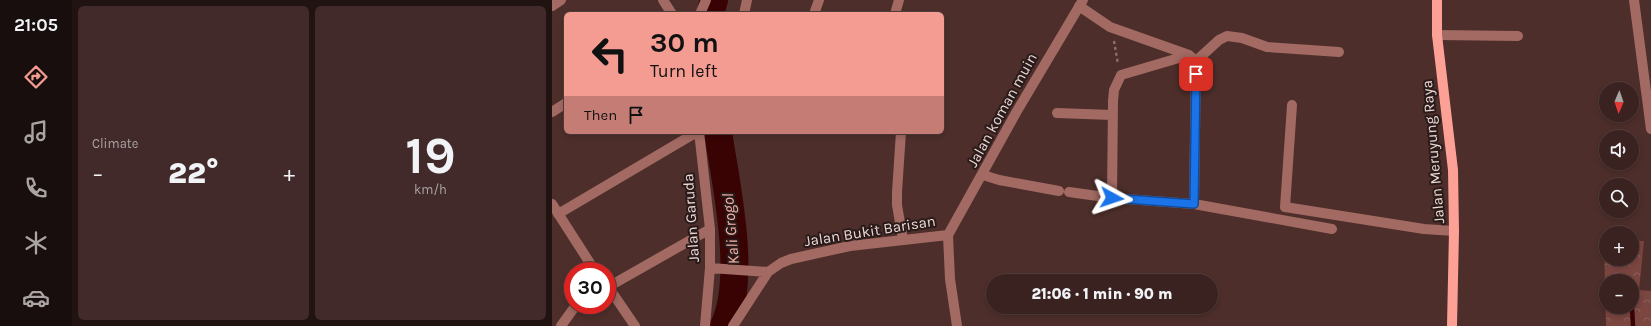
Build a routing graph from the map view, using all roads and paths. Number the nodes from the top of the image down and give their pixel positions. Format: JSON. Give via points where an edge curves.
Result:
{"nodes":[{"id":1,"x":562,"y":0,"type":"edge"},
{"id":2,"x":663,"y":0,"type":"edge"},
{"id":3,"x":706,"y":0,"type":"edge"},
{"id":4,"x":747,"y":0,"type":"edge"},
{"id":5,"x":819,"y":0,"type":"edge"},
{"id":6,"x":899,"y":0,"type":"edge"},
{"id":7,"x":1437,"y":0,"type":"edge"},
{"id":8,"x":1634,"y":0,"type":"edge"},
{"id":9,"x":1081,"y":3,"type":"edge"},
{"id":10,"x":552,"y":6,"type":"edge"},
{"id":11,"x":671,"y":12,"type":"edge"},
{"id":12,"x":701,"y":12,"type":"edge"},
{"id":13,"x":744,"y":12,"type":"edge"},
{"id":14,"x":815,"y":12,"type":"edge"},
{"id":15,"x":896,"y":12,"type":"edge"},
{"id":16,"x":1110,"y":27,"type":"junction"},
{"id":17,"x":1437,"y":35,"type":"junction"},
{"id":18,"x":1518,"y":36,"type":"dead end"},
{"id":19,"x":1339,"y":52,"type":"dead end"},
{"id":20,"x":1192,"y":58,"type":"junction"},
{"id":21,"x":1121,"y":75,"type":"junction"},
{"id":22,"x":1648,"y":80,"type":"edge"},
{"id":23,"x":564,"y":104,"type":"edge"},
{"id":24,"x":1292,"y":105,"type":"dead end"},
{"id":25,"x":552,"y":112,"type":"edge"},
{"id":26,"x":1057,"y":113,"type":"dead end"},
{"id":27,"x":1112,"y":115,"type":"junction"},
{"id":28,"x":1651,"y":129,"type":"edge"},
{"id":29,"x":695,"y":134,"type":"edge"},
{"id":30,"x":698,"y":134,"type":"edge"},
{"id":31,"x":901,"y":134,"type":"edge"},
{"id":32,"x":983,"y":175,"type":"junction"},
{"id":33,"x":1112,"y":198,"type":"junction"},
{"id":34,"x":552,"y":204,"type":"edge"},
{"id":35,"x":1194,"y":204,"type":"junction"},
{"id":36,"x":558,"y":214,"type":"junction"},
{"id":37,"x":1332,"y":228,"type":"dead end"},
{"id":38,"x":710,"y":229,"type":"junction"},
{"id":39,"x":1454,"y":232,"type":"junction"},
{"id":40,"x":948,"y":235,"type":"junction"},
{"id":41,"x":903,"y":240,"type":"junction"},
{"id":42,"x":589,"y":262,"type":"edge"},
{"id":43,"x":710,"y":268,"type":"junction"},
{"id":44,"x":768,"y":272,"type":"junction"},
{"id":45,"x":616,"y":282,"type":"edge"},
{"id":46,"x":616,"y":298,"type":"edge"},
{"id":47,"x":570,"y":314,"type":"edge"},
{"id":48,"x":561,"y":326,"type":"edge"},
{"id":49,"x":635,"y":326,"type":"edge"},
{"id":50,"x":705,"y":326,"type":"edge"},
{"id":51,"x":733,"y":326,"type":"edge"},
{"id":52,"x":957,"y":326,"type":"edge"},
{"id":53,"x":1452,"y":326,"type":"edge"}],
"edges":[{"from":1,"to":10,"type":"street"},
{"from":2,"to":11,"type":"street"},
{"from":3,"to":12,"type":"street"},
{"from":4,"to":13,"type":"street"},
{"from":5,"to":14,"type":"street"},
{"from":6,"to":15,"type":"street"},
{"from":7,"to":17,"type":"main road","name":"Jalan Meruyung Raya"},
{"from":8,"to":22,"type":"street"},
{"from":9,"to":16,"type":"street"},
{"from":9,"to":32,"type":"street","name":"Jalan koman muin","via":[[1017,111]]},
{"from":16,"to":20,"type":"street"},
{"from":16,"to":21,"type":"path"},
{"from":17,"to":18,"type":"street"},
{"from":17,"to":39,"type":"main road","name":"Jalan Meruyung Raya","via":[[1453,170]]},
{"from":19,"to":20,"type":"street","via":[[1267,47],[1242,38],[1227,36]]},
{"from":20,"to":21,"type":"street"},
{"from":20,"to":35,"type":"street"},
{"from":21,"to":27,"type":"street","via":[[1113,94]]},
{"from":22,"to":28,"type":"street"},
{"from":23,"to":25,"type":"street"},
{"from":24,"to":39,"type":"street","via":[[1285,207]]},
{"from":26,"to":27,"type":"street"},
{"from":27,"to":33,"type":"street"},
{"from":29,"to":36,"type":"street"},
{"from":30,"to":38,"type":"street","name":"Jalan Garuda"},
{"from":31,"to":41,"type":"street","via":[[897,206]]},
{"from":32,"to":33,"type":"street"},
{"from":32,"to":40,"type":"street","name":"Jalan koman muin"},
{"from":33,"to":35,"type":"street"},
{"from":34,"to":36,"type":"street"},
{"from":35,"to":37,"type":"street"},
{"from":36,"to":42,"type":"street"},
{"from":38,"to":43,"type":"street","name":"Jalan Garuda"},
{"from":38,"to":45,"type":"street"},
{"from":39,"to":53,"type":"main road","name":"Jalan Meruyung Raya"},
{"from":40,"to":41,"type":"street","name":"Jalan Bukit Barisan"},
{"from":40,"to":52,"type":"street","via":[[950,279]]},
{"from":41,"to":44,"type":"street","name":"Jalan Bukit Barisan","via":[[850,246],[791,259]]},
{"from":43,"to":44,"type":"street"},
{"from":43,"to":50,"type":"street","name":"Jalan Garuda"},
{"from":44,"to":51,"type":"street","name":"Jalan Bukit Barisan"},
{"from":46,"to":49,"type":"street"},
{"from":47,"to":48,"type":"street"}]}
